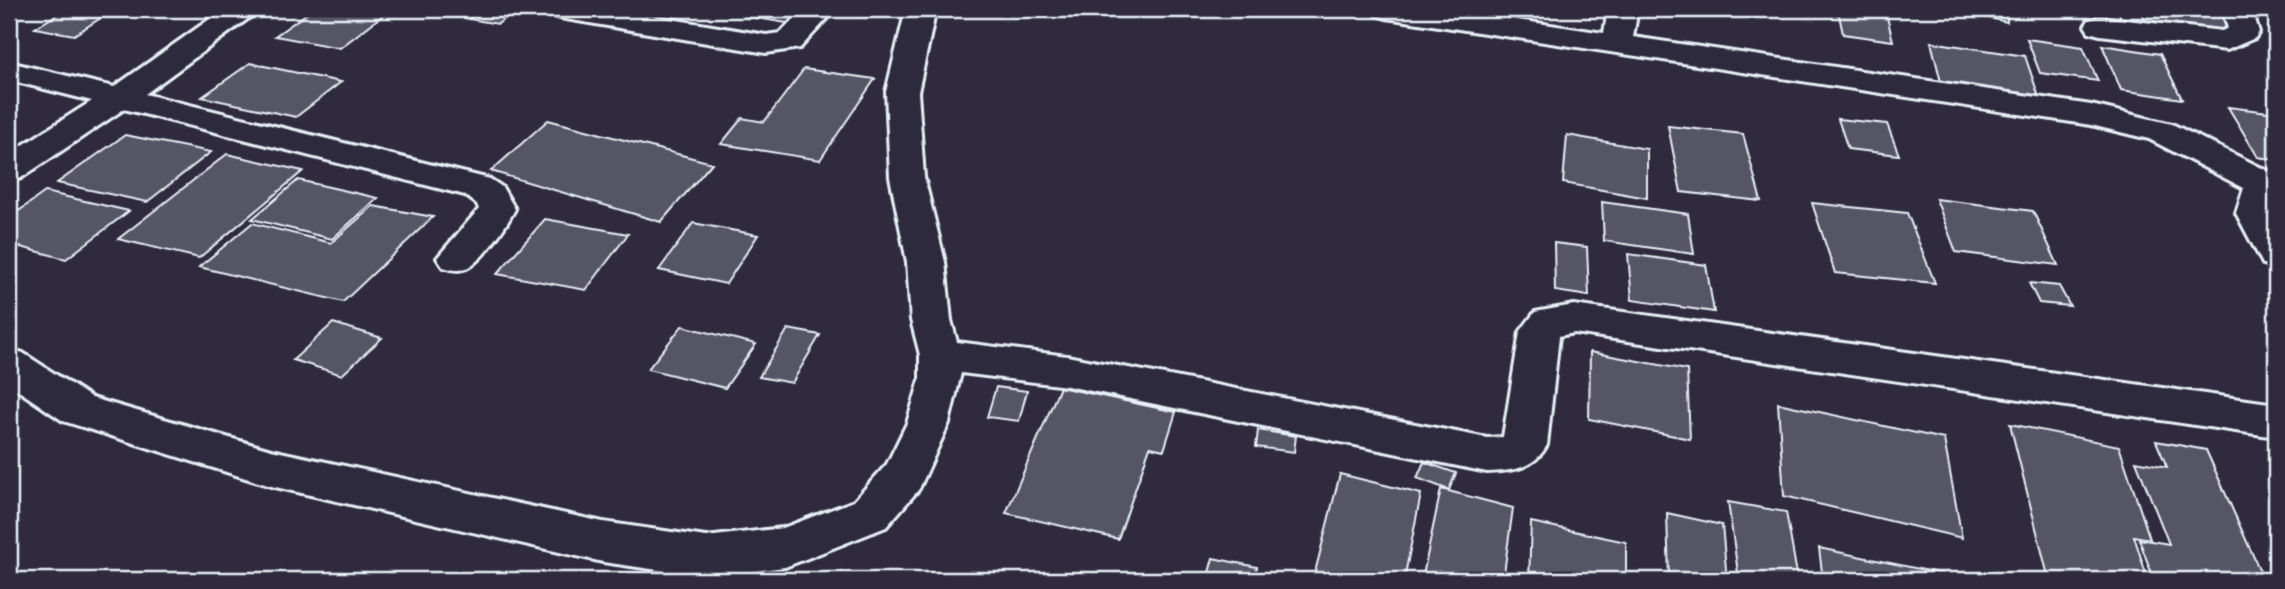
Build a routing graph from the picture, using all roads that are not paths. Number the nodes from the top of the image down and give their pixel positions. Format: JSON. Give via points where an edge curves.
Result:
{"nodes":[{"id":1,"x":243,"y":9,"type":"edge"},
{"id":2,"x":821,"y":9,"type":"edge"},
{"id":3,"x":921,"y":9,"type":"edge"},
{"id":4,"x":1386,"y":9,"type":"edge"},
{"id":5,"x":1623,"y":9,"type":"edge"},
{"id":6,"x":2237,"y":9,"type":"edge"},
{"id":7,"x":579,"y":10,"type":"edge"},
{"id":8,"x":2100,"y":26,"type":"dead end"},
{"id":9,"x":1617,"y":44,"type":"junction"},
{"id":10,"x":9,"y":71,"type":"edge"},
{"id":11,"x":120,"y":97,"type":"junction"},
{"id":12,"x":9,"y":170,"type":"edge"},
{"id":13,"x":2270,"y":182,"type":"edge"},
{"id":14,"x":2276,"y":255,"type":"edge"},
{"id":15,"x":456,"y":258,"type":"dead end"},
{"id":16,"x":940,"y":355,"type":"junction"},
{"id":17,"x":9,"y":364,"type":"edge"},
{"id":18,"x":2276,"y":421,"type":"edge"}],
"edges":[{"from":1,"to":11,"type":"street"},
{"from":2,"to":7,"type":"street","via":[[789,41],[775,44]]},
{"from":3,"to":16,"type":"street","via":[[902,92],[907,177]]},
{"from":4,"to":9,"type":"street"},
{"from":5,"to":9,"type":"street"},
{"from":6,"to":8,"type":"street","via":[[2244,32],[2227,41]]},
{"from":9,"to":13,"type":"street","via":[[2091,115],[2160,131]]},
{"from":10,"to":11,"type":"street"},
{"from":11,"to":12,"type":"street"},
{"from":11,"to":15,"type":"street","via":[[485,190],[496,208]]},
{"from":13,"to":14,"type":"street","via":[[2254,213]]},
{"from":16,"to":17,"type":"street","via":[[942,380],[928,423],[902,476],[870,514],[785,547],[706,557],[603,542],[271,468],[78,410]]},
{"from":16,"to":18,"type":"street","via":[[1067,372],[1487,455],[1510,454],[1525,445],[1540,332],[1549,322],[1574,319]]}]}
